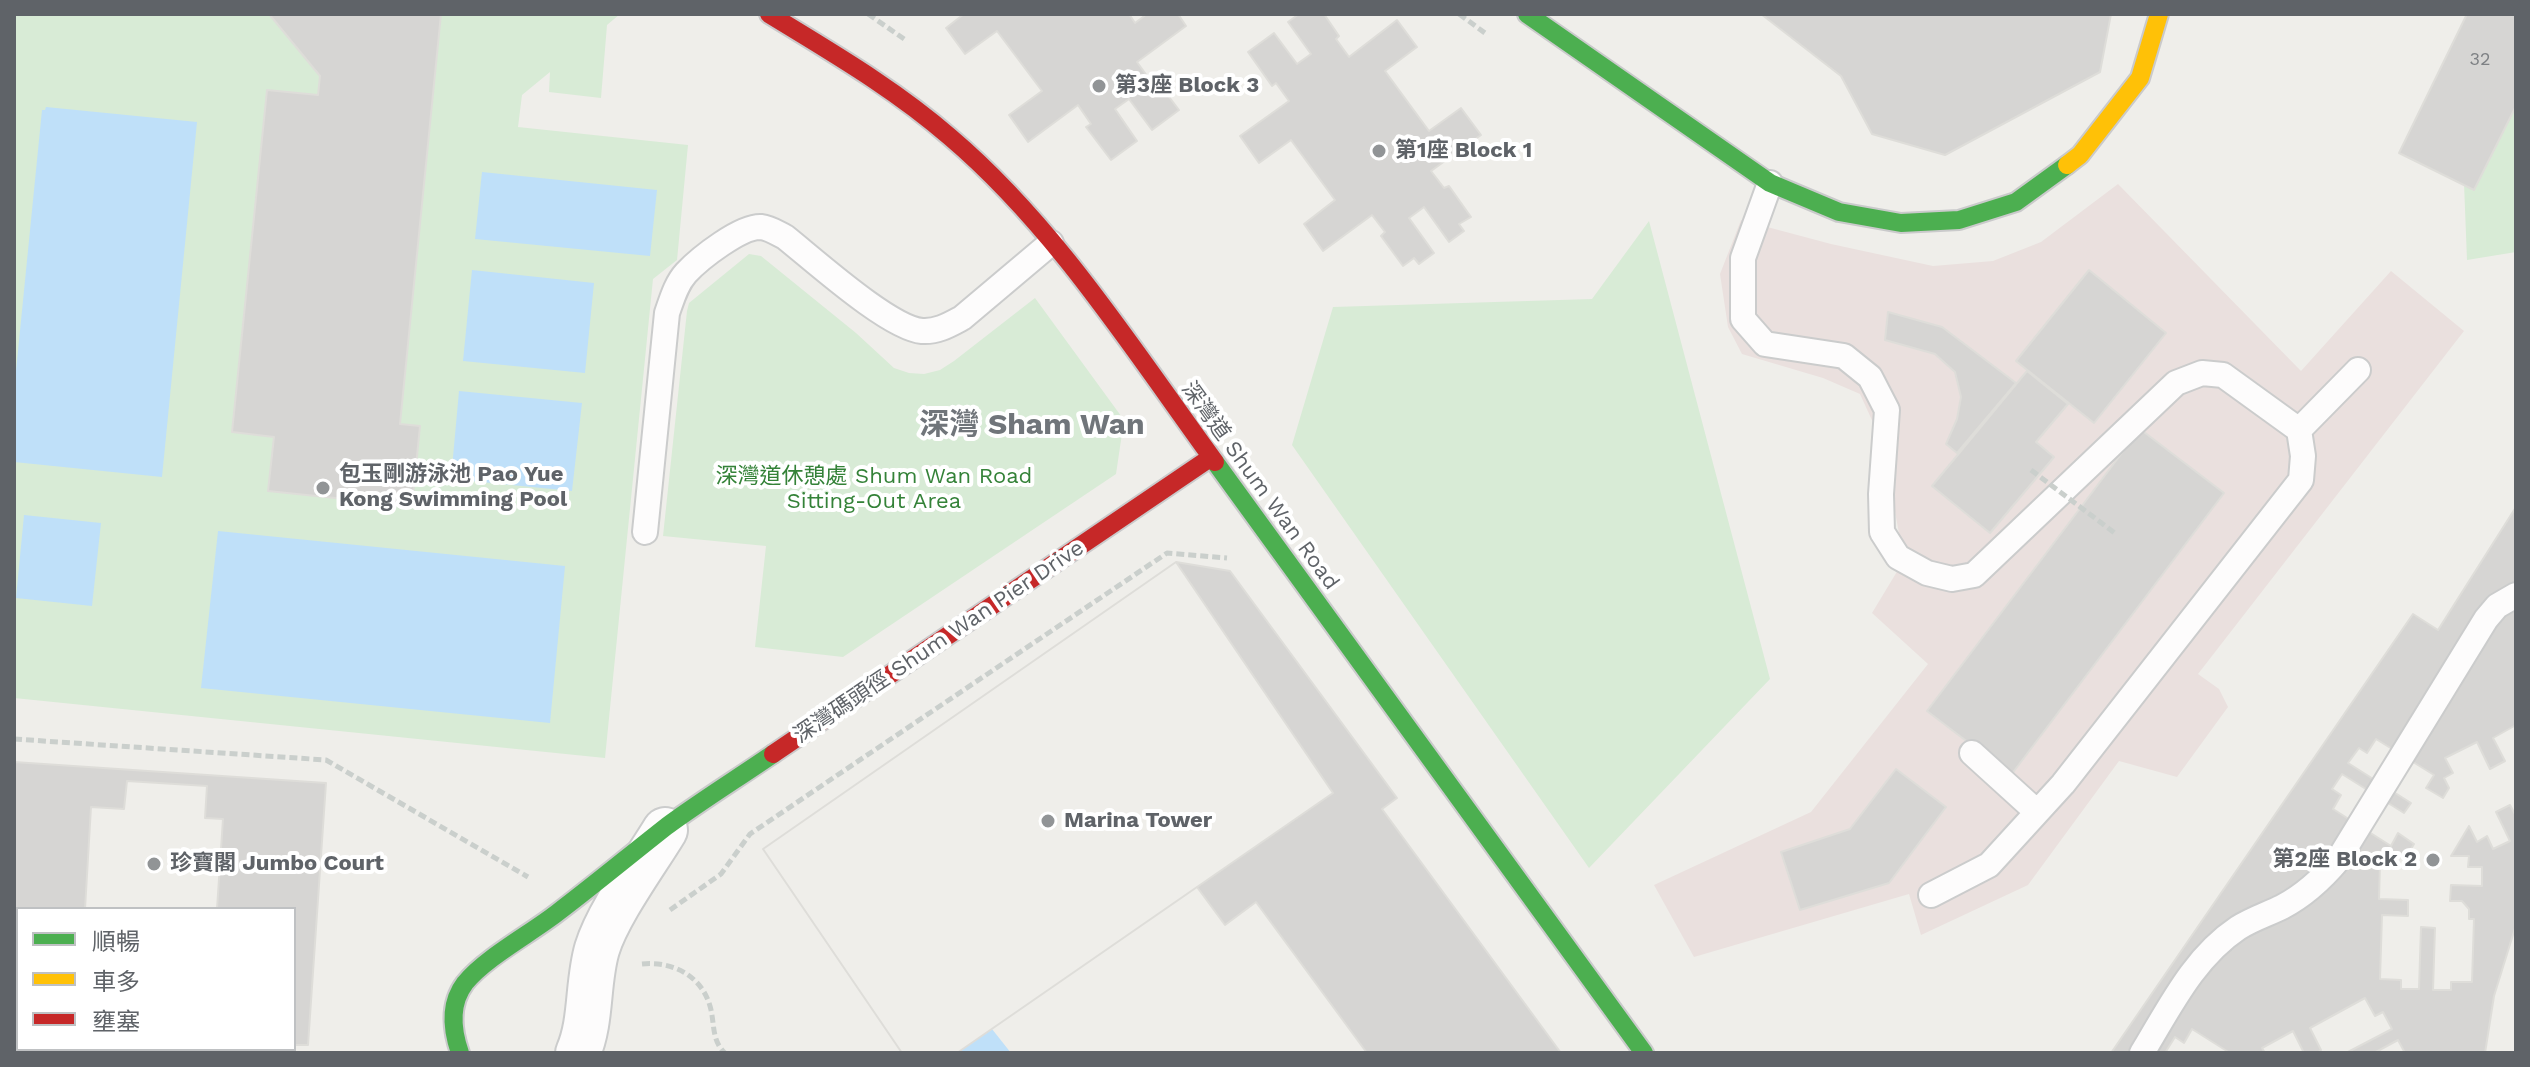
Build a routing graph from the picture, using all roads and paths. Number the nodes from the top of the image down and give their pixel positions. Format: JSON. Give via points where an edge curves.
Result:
{"nodes":[{"id":1,"x":769,"y":14,"type":"edge"},
{"id":2,"x":1527,"y":14,"type":"edge"},
{"id":3,"x":2159,"y":14,"type":"edge"},
{"id":4,"x":1770,"y":183,"type":"junction"},
{"id":5,"x":1051,"y":243,"type":"junction"},
{"id":6,"x":2358,"y":370,"type":"dead end"},
{"id":7,"x":2299,"y":430,"type":"junction"},
{"id":8,"x":1210,"y":458,"type":"junction"},
{"id":9,"x":2031,"y":470,"type":"dead end"},
{"id":10,"x":645,"y":532,"type":"dead end"},
{"id":11,"x":2116,"y":534,"type":"dead end"},
{"id":12,"x":1167,"y":553,"type":"dead end"},
{"id":13,"x":2516,"y":595,"type":"edge"},
{"id":14,"x":14,"y":739,"type":"edge"},
{"id":15,"x":1972,"y":753,"type":"dead end"},
{"id":16,"x":2037,"y":812,"type":"junction"},
{"id":17,"x":669,"y":825,"type":"junction"},
{"id":18,"x":533,"y":879,"type":"dead end"},
{"id":19,"x":1931,"y":895,"type":"dead end"},
{"id":20,"x":661,"y":917,"type":"dead end"},
{"id":21,"x":640,"y":950,"type":"dead end"},
{"id":22,"x":460,"y":1053,"type":"edge"},
{"id":23,"x":578,"y":1053,"type":"edge"},
{"id":24,"x":725,"y":1053,"type":"edge"},
{"id":25,"x":1644,"y":1053,"type":"edge"},
{"id":26,"x":2142,"y":1053,"type":"edge"}],
"edges":[{"from":1,"to":5,"type":"street","name":"深灣道 Shum Wan Road","via":[[939,127],[1006,190]]},
{"from":2,"to":4,"type":"street"},
{"from":3,"to":4,"type":"street","via":[[2140,78],[2080,155],[2016,202],[1959,220],[1901,223],[1839,212]]},
{"from":4,"to":7,"type":"lane","via":[[1743,258],[1743,319],[1765,344],[1844,356],[1870,377],[1887,410],[1882,532],[1898,557],[1927,573],[1952,579],[1974,575],[2176,383],[2202,373],[2223,375]]},
{"from":5,"to":8,"type":"street","name":"深灣道 Shum Wan Road"},
{"from":5,"to":10,"type":"lane","via":[[962,318],[933,331],[919,331],[889,318],[772,230],[746,229],[733,236],[686,273],[667,313]]},
{"from":6,"to":7,"type":"lane"},
{"from":7,"to":16,"type":"lane","via":[[2301,480]]},
{"from":8,"to":17,"type":"street","name":"深灣碼頭徑 Shum Wan Pier Drive"},
{"from":8,"to":25,"type":"street","name":"深灣道 Shum Wan Road"},
{"from":9,"to":11,"type":"path","bridge":true},
{"from":12,"to":20,"type":"path","via":[[750,834],[721,874]]},
{"from":13,"to":26,"type":"lane","via":[[2486,619],[2338,860],[2302,896],[2238,928],[2204,958]]},
{"from":14,"to":18,"type":"path","via":[[326,760]]},
{"from":15,"to":16,"type":"lane"},
{"from":16,"to":19,"type":"lane","via":[[1989,865]]},
{"from":17,"to":22,"type":"street","name":"深灣碼頭徑 Shum Wan Pier Drive","via":[[465,983],[453,1017]]},
{"from":17,"to":23,"type":"street","name":"深灣碼頭徑 Shum Wan Pier Drive","via":[[598,944]]},
{"from":21,"to":24,"type":"path","via":[[638,964],[668,965],[695,980]]}]}
